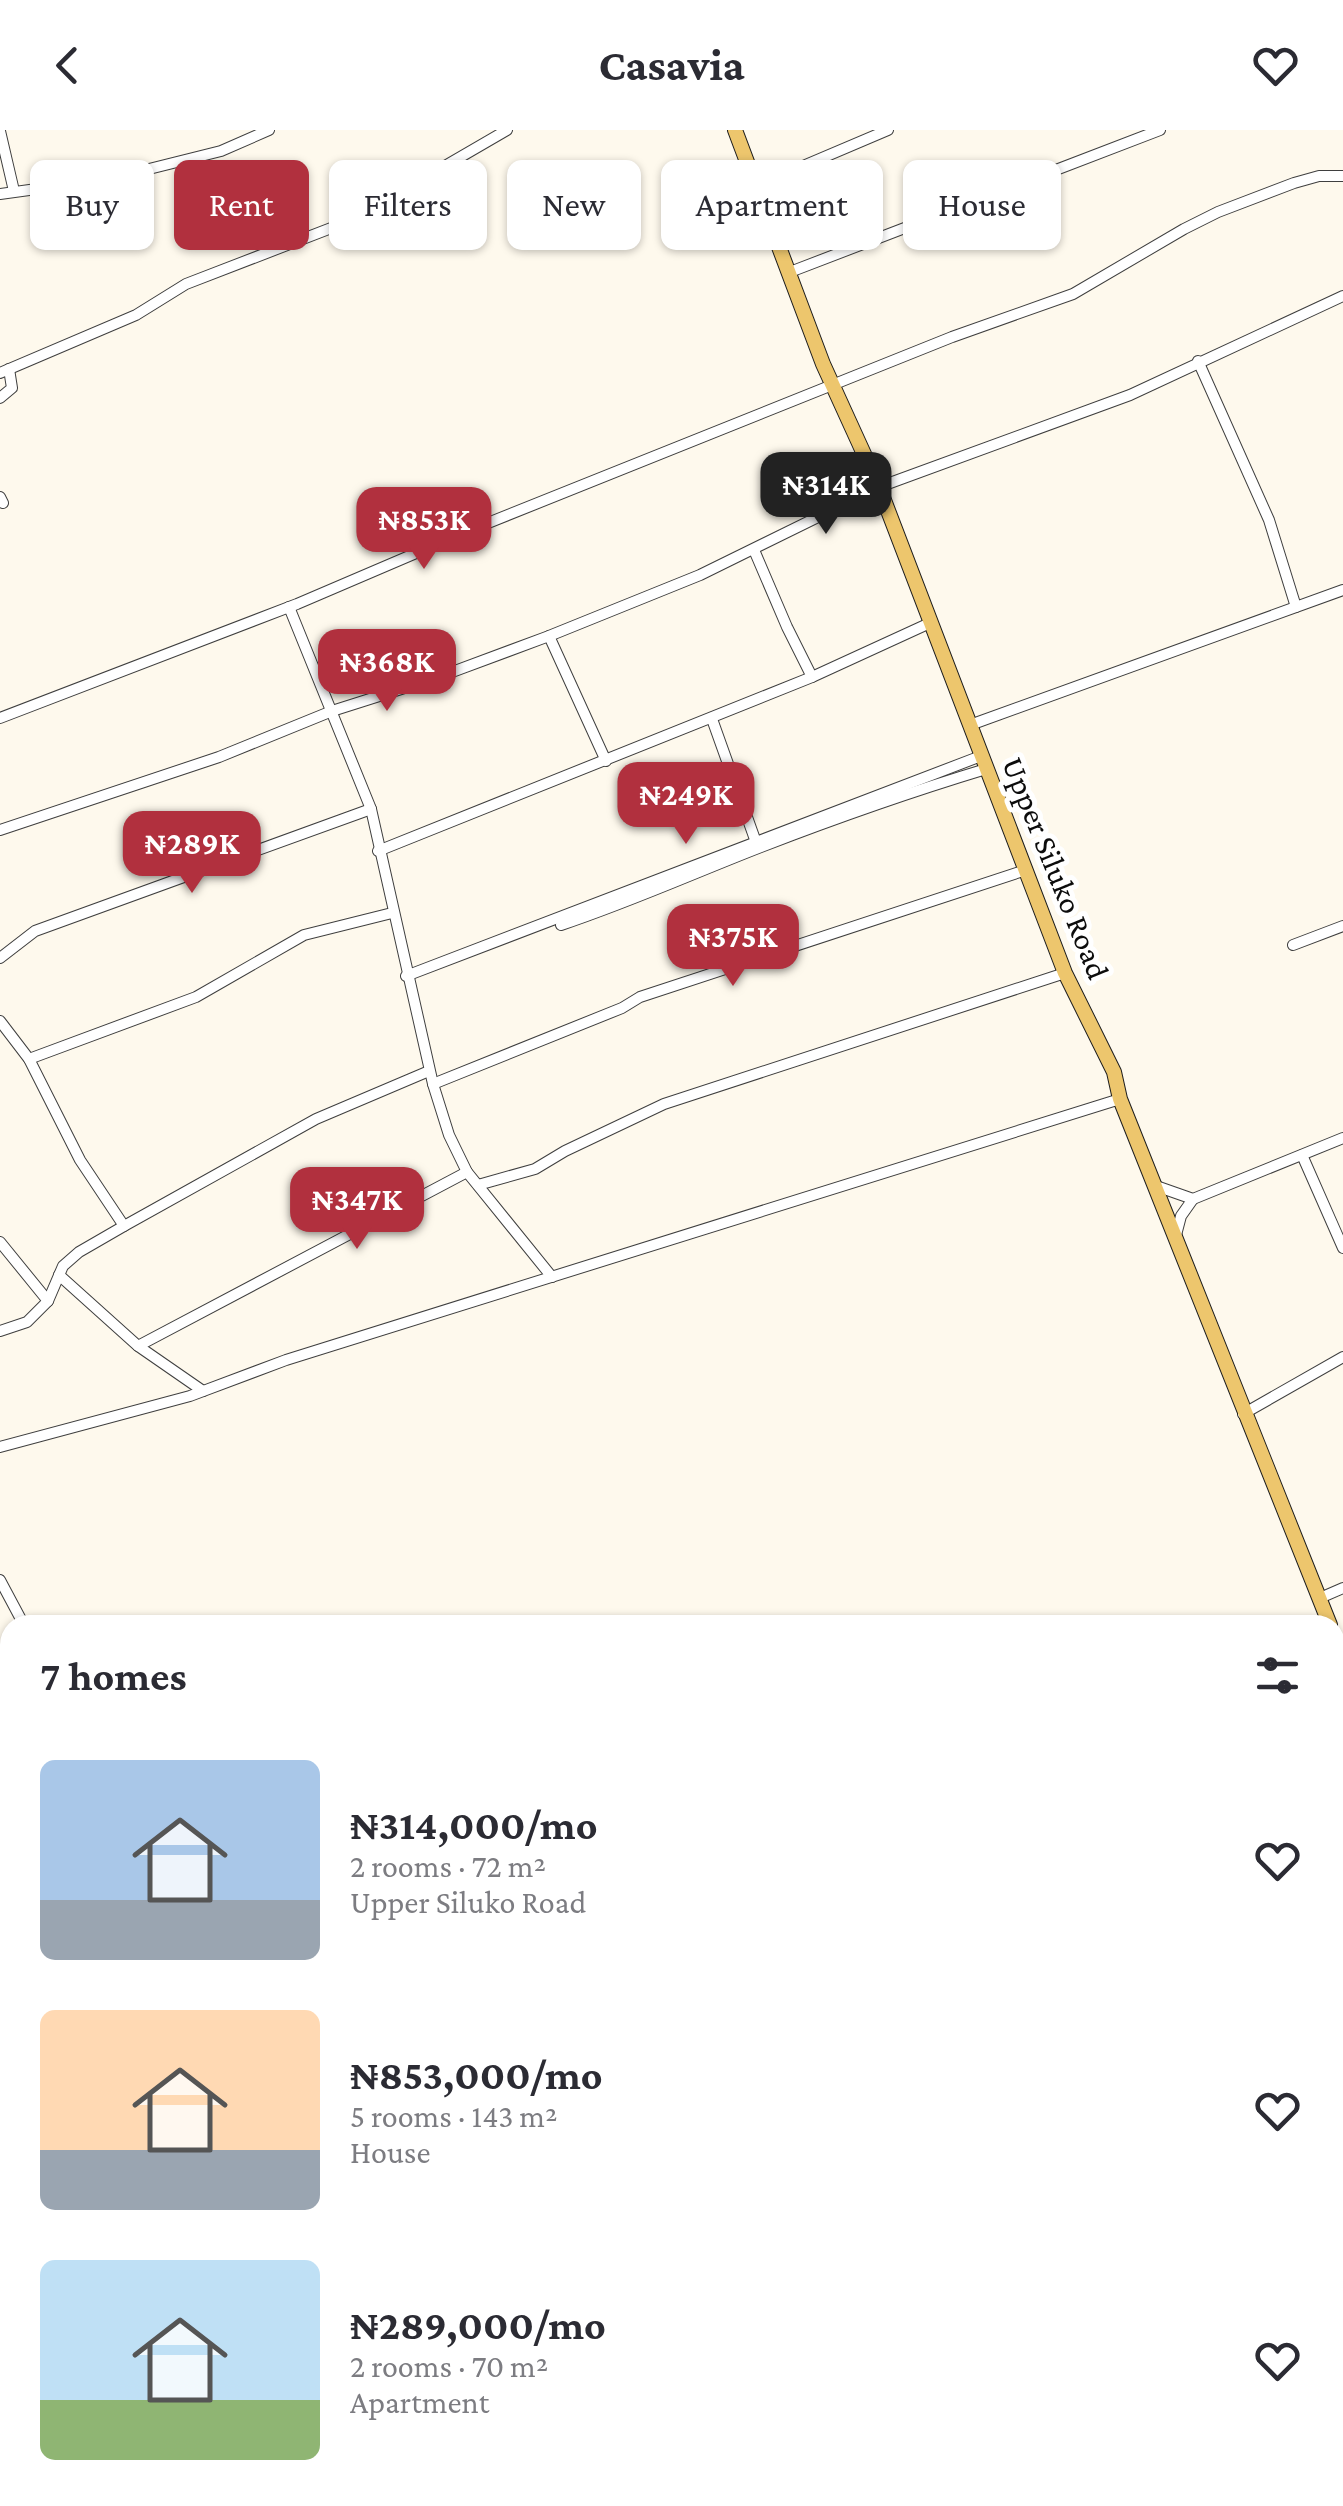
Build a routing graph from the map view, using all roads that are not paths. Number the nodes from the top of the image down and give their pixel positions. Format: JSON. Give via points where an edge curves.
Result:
{"nodes":[{"id":1,"x":268,"y":130,"type":"edge"},
{"id":2,"x":507,"y":130,"type":"edge"},
{"id":3,"x":736,"y":130,"type":"edge"},
{"id":4,"x":1160,"y":130,"type":"edge"},
{"id":5,"x":0,"y":131,"type":"edge"},
{"id":6,"x":884,"y":131,"type":"edge"},
{"id":7,"x":747,"y":160,"type":"edge"},
{"id":8,"x":817,"y":160,"type":"edge"},
{"id":9,"x":1343,"y":176,"type":"edge"},
{"id":10,"x":14,"y":191,"type":"junction"},
{"id":11,"x":0,"y":194,"type":"edge"},
{"id":12,"x":781,"y":250,"type":"edge"},
{"id":13,"x":790,"y":272,"type":"junction"},
{"id":14,"x":1343,"y":296,"type":"edge"},
{"id":15,"x":1198,"y":361,"type":"junction"},
{"id":16,"x":5,"y":371,"type":"edge"},
{"id":17,"x":832,"y":386,"type":"junction"},
{"id":18,"x":0,"y":398,"type":"edge"},
{"id":19,"x":879,"y":488,"type":"junction"},
{"id":20,"x":754,"y":550,"type":"junction"},
{"id":21,"x":1343,"y":590,"type":"edge"},
{"id":22,"x":290,"y":607,"type":"junction"},
{"id":23,"x":1296,"y":607,"type":"junction"},
{"id":24,"x":932,"y":622,"type":"junction"},
{"id":25,"x":550,"y":636,"type":"junction"},
{"id":26,"x":812,"y":677,"type":"junction"},
{"id":27,"x":332,"y":710,"type":"junction"},
{"id":28,"x":715,"y":717,"type":"junction"},
{"id":29,"x":0,"y":718,"type":"edge"},
{"id":30,"x":970,"y":725,"type":"junction"},
{"id":31,"x":606,"y":761,"type":"junction"},
{"id":32,"x":984,"y":762,"type":"junction"},
{"id":33,"x":371,"y":809,"type":"junction"},
{"id":34,"x":0,"y":830,"type":"edge"},
{"id":35,"x":759,"y":844,"type":"junction"},
{"id":36,"x":378,"y":851,"type":"junction"},
{"id":37,"x":1026,"y":870,"type":"junction"},
{"id":38,"x":392,"y":913,"type":"junction"},
{"id":39,"x":562,"y":926,"type":"dead end"},
{"id":40,"x":1343,"y":926,"type":"edge"},
{"id":41,"x":1293,"y":945,"type":"dead end"},
{"id":42,"x":0,"y":958,"type":"edge"},
{"id":43,"x":1065,"y":973,"type":"junction"},
{"id":44,"x":406,"y":976,"type":"junction"},
{"id":45,"x":0,"y":1021,"type":"edge"},
{"id":46,"x":28,"y":1060,"type":"junction"},
{"id":47,"x":429,"y":1071,"type":"junction"},
{"id":48,"x":432,"y":1084,"type":"junction"},
{"id":49,"x":1120,"y":1099,"type":"junction"},
{"id":50,"x":1343,"y":1138,"type":"edge"},
{"id":51,"x":1302,"y":1155,"type":"junction"},
{"id":52,"x":467,"y":1172,"type":"junction"},
{"id":53,"x":478,"y":1185,"type":"junction"},
{"id":54,"x":1156,"y":1186,"type":"junction"},
{"id":55,"x":1193,"y":1199,"type":"junction"},
{"id":56,"x":124,"y":1226,"type":"junction"},
{"id":57,"x":1176,"y":1235,"type":"junction"},
{"id":58,"x":0,"y":1242,"type":"edge"},
{"id":59,"x":1343,"y":1248,"type":"edge"},
{"id":60,"x":59,"y":1275,"type":"junction"},
{"id":61,"x":552,"y":1277,"type":"junction"},
{"id":62,"x":48,"y":1302,"type":"junction"},
{"id":63,"x":0,"y":1331,"type":"edge"},
{"id":64,"x":138,"y":1346,"type":"junction"},
{"id":65,"x":1343,"y":1357,"type":"edge"},
{"id":66,"x":202,"y":1391,"type":"junction"},
{"id":67,"x":1244,"y":1414,"type":"junction"},
{"id":68,"x":0,"y":1448,"type":"edge"},
{"id":69,"x":0,"y":1580,"type":"edge"},
{"id":70,"x":1343,"y":1588,"type":"edge"},
{"id":71,"x":1320,"y":1598,"type":"junction"},
{"id":72,"x":19,"y":1615,"type":"edge"},
{"id":73,"x":1326,"y":1615,"type":"edge"}],
"edges":[{"from":1,"to":10,"type":"street","via":[[221,151],[109,179]]},
{"from":2,"to":16,"type":"street","via":[[352,220],[186,284],[136,315]]},
{"from":3,"to":7,"type":"main road","name":"Upper Siluko Road"},
{"from":4,"to":13,"type":"street"},
{"from":5,"to":10,"type":"street"},
{"from":6,"to":8,"type":"street"},
{"from":9,"to":17,"type":"street","via":[[1294,183],[1218,212],[1072,294]]},
{"from":10,"to":11,"type":"street"},
{"from":12,"to":13,"type":"main road","name":"Upper Siluko Road"},
{"from":13,"to":17,"type":"main road","name":"Upper Siluko Road"},
{"from":14,"to":15,"type":"street"},
{"from":15,"to":19,"type":"street","via":[[1130,395]]},
{"from":15,"to":23,"type":"street","via":[[1270,520]]},
{"from":16,"to":18,"type":"street","via":[[12,388]]},
{"from":17,"to":19,"type":"main road","name":"Upper Siluko Road"},
{"from":17,"to":22,"type":"street"},
{"from":19,"to":20,"type":"street"},
{"from":19,"to":24,"type":"main road","name":"Upper Siluko Road"},
{"from":20,"to":25,"type":"street"},
{"from":20,"to":26,"type":"street"},
{"from":21,"to":23,"type":"street"},
{"from":22,"to":27,"type":"street"},
{"from":22,"to":29,"type":"street"},
{"from":23,"to":30,"type":"street"},
{"from":24,"to":26,"type":"street"},
{"from":24,"to":30,"type":"main road","name":"Upper Siluko Road"},
{"from":25,"to":27,"type":"street"},
{"from":25,"to":31,"type":"street"},
{"from":26,"to":28,"type":"street"},
{"from":27,"to":33,"type":"street"},
{"from":27,"to":34,"type":"street"},
{"from":28,"to":31,"type":"street"},
{"from":28,"to":35,"type":"street"},
{"from":30,"to":32,"type":"main road","name":"Upper Siluko Road"},
{"from":31,"to":36,"type":"street"},
{"from":32,"to":35,"type":"street"},
{"from":32,"to":37,"type":"main road","name":"Upper Siluko Road"},
{"from":33,"to":36,"type":"street"},
{"from":33,"to":42,"type":"street","via":[[36,931]]},
{"from":35,"to":39,"type":"street"},
{"from":35,"to":44,"type":"street"},
{"from":36,"to":38,"type":"street"},
{"from":37,"to":43,"type":"main road","name":"Upper Siluko Road"},
{"from":37,"to":48,"type":"street","via":[[640,997]]},
{"from":38,"to":44,"type":"street"},
{"from":38,"to":46,"type":"street","via":[[304,935],[196,997]]},
{"from":40,"to":41,"type":"street"},
{"from":43,"to":49,"type":"main road","name":"Upper Siluko Road","via":[[1114,1072]]},
{"from":43,"to":53,"type":"street","via":[[664,1104],[535,1169]]},
{"from":44,"to":47,"type":"street"},
{"from":45,"to":46,"type":"street"},
{"from":46,"to":56,"type":"street","via":[[80,1160]]},
{"from":47,"to":48,"type":"street"},
{"from":47,"to":56,"type":"street","via":[[316,1118]]},
{"from":48,"to":52,"type":"street"},
{"from":49,"to":54,"type":"main road","name":"Upper Siluko Road"},
{"from":49,"to":61,"type":"street"},
{"from":50,"to":51,"type":"street"},
{"from":51,"to":55,"type":"street"},
{"from":51,"to":59,"type":"street"},
{"from":52,"to":53,"type":"street"},
{"from":52,"to":64,"type":"street"},
{"from":53,"to":61,"type":"street"},
{"from":54,"to":55,"type":"street"},
{"from":54,"to":57,"type":"main road","name":"Upper Siluko Road"},
{"from":55,"to":57,"type":"street"},
{"from":56,"to":60,"type":"street","via":[[80,1252]]},
{"from":57,"to":67,"type":"main road","name":"Upper Siluko Road"},
{"from":58,"to":62,"type":"street"},
{"from":60,"to":62,"type":"street"},
{"from":60,"to":64,"type":"street"},
{"from":61,"to":66,"type":"street"},
{"from":62,"to":63,"type":"street","via":[[27,1322]]},
{"from":64,"to":66,"type":"street"},
{"from":65,"to":67,"type":"street"},
{"from":66,"to":68,"type":"street"},
{"from":67,"to":71,"type":"main road","name":"Upper Siluko Road"},
{"from":69,"to":72,"type":"street"},
{"from":70,"to":71,"type":"street"},
{"from":71,"to":73,"type":"main road","name":"Upper Siluko Road"}]}
